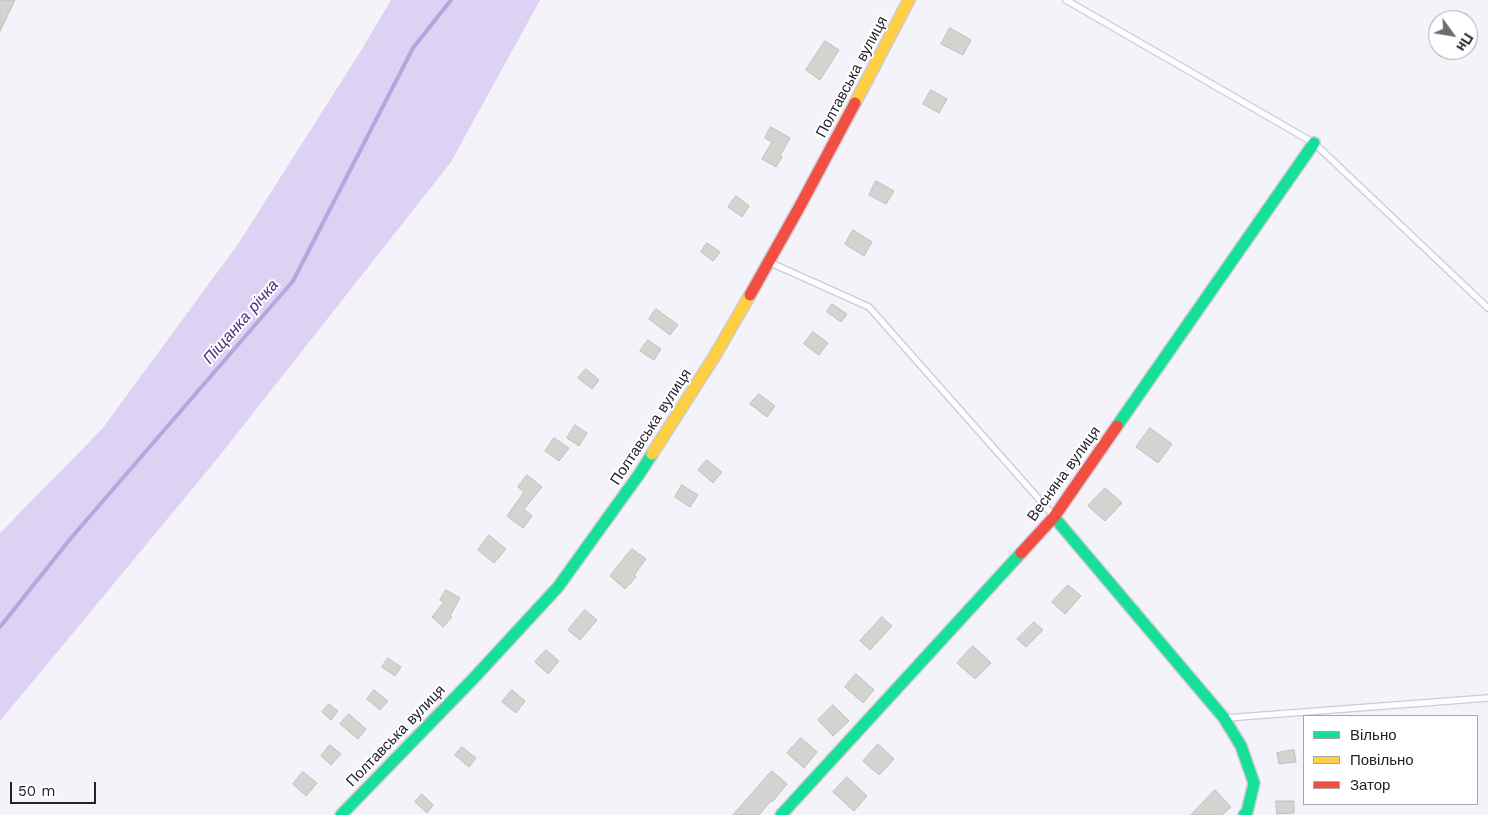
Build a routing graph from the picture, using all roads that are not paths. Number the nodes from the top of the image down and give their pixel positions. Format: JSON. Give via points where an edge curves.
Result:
{"nodes":[{"id":1,"x":909,"y":0,"type":"edge"},
{"id":2,"x":1066,"y":0,"type":"edge"},
{"id":3,"x":1314,"y":143,"type":"junction"},
{"id":4,"x":769,"y":262,"type":"junction"},
{"id":5,"x":1488,"y":308,"type":"edge"},
{"id":6,"x":1054,"y":517,"type":"junction"},
{"id":7,"x":1488,"y":698,"type":"edge"},
{"id":8,"x":1224,"y":718,"type":"junction"},
{"id":9,"x":341,"y":815,"type":"edge"},
{"id":10,"x":781,"y":815,"type":"edge"},
{"id":11,"x":1244,"y":815,"type":"edge"}],
"edges":[{"from":1,"to":4,"type":"street","name":"Полтавська вулиця"},
{"from":2,"to":3,"type":"lane"},
{"from":3,"to":5,"type":"lane"},
{"from":3,"to":6,"type":"street","name":"Весняна вулиця"},
{"from":4,"to":6,"type":"lane","via":[[869,307]]},
{"from":4,"to":9,"type":"street","name":"Полтавська вулиця","via":[[714,357],[640,473],[558,587]]},
{"from":6,"to":8,"type":"street"},
{"from":6,"to":10,"type":"street","name":"Весняна вулиця"},
{"from":7,"to":8,"type":"lane"},
{"from":8,"to":11,"type":"street","via":[[1241,746],[1254,783]]}]}
